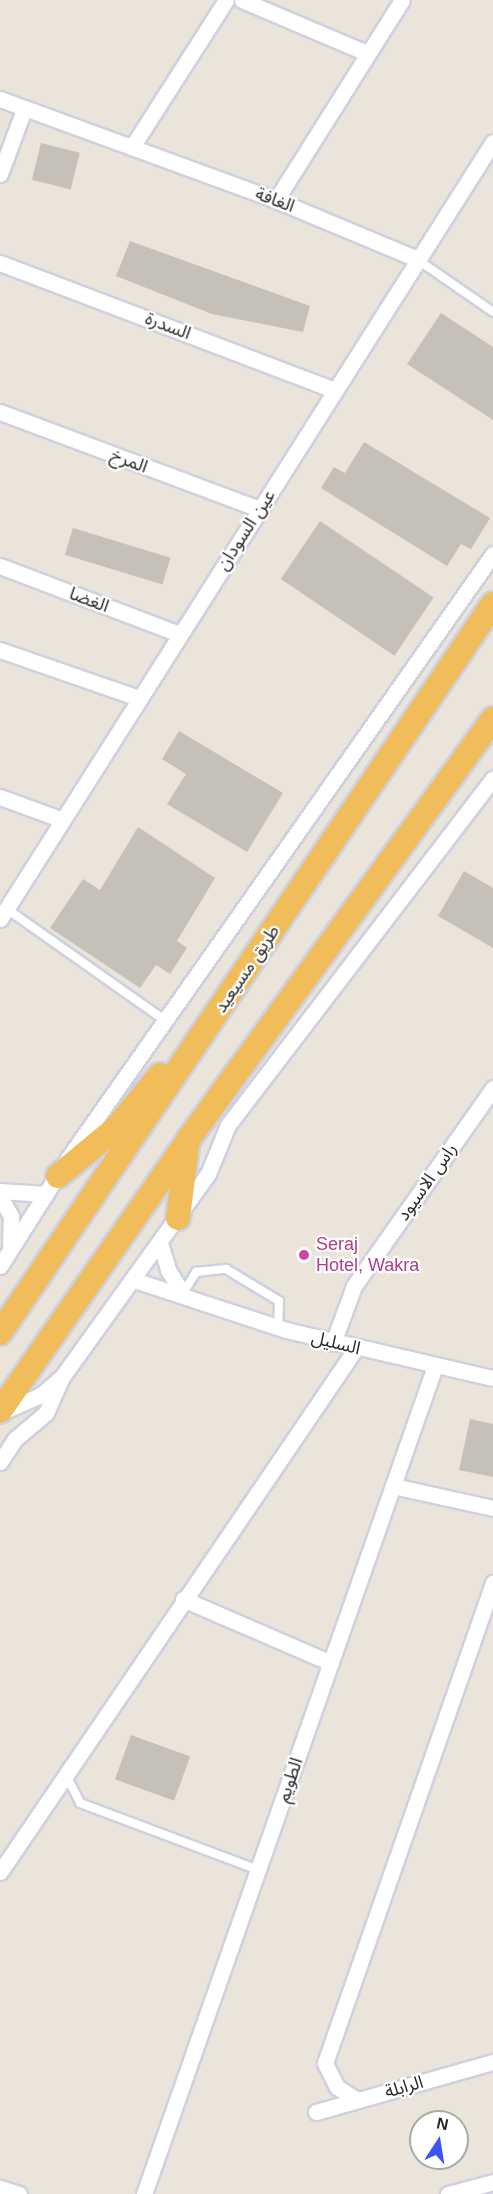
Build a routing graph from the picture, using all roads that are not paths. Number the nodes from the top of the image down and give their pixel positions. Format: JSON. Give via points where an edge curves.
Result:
{"nodes":[{"id":1,"x":226,"y":0,"type":"edge"},
{"id":2,"x":242,"y":0,"type":"edge"},
{"id":3,"x":402,"y":0,"type":"edge"},
{"id":4,"x":367,"y":53,"type":"junction"},
{"id":5,"x":0,"y":99,"type":"edge"},
{"id":6,"x":24,"y":109,"type":"junction"},
{"id":7,"x":493,"y":142,"type":"edge"},
{"id":8,"x":132,"y":147,"type":"junction"},
{"id":9,"x":0,"y":174,"type":"edge"},
{"id":10,"x":276,"y":200,"type":"junction"},
{"id":11,"x":417,"y":259,"type":"junction"},
{"id":12,"x":0,"y":263,"type":"edge"},
{"id":13,"x":493,"y":312,"type":"edge"},
{"id":14,"x":335,"y":390,"type":"junction"},
{"id":15,"x":0,"y":412,"type":"edge"},
{"id":16,"x":259,"y":509,"type":"junction"},
{"id":17,"x":493,"y":554,"type":"edge"},
{"id":18,"x":0,"y":567,"type":"edge"},
{"id":19,"x":493,"y":604,"type":"edge"},
{"id":20,"x":179,"y":634,"type":"junction"},
{"id":21,"x":0,"y":650,"type":"edge"},
{"id":22,"x":139,"y":698,"type":"junction"},
{"id":23,"x":493,"y":710,"type":"edge"},
{"id":24,"x":493,"y":719,"type":"edge"},
{"id":25,"x":468,"y":753,"type":"junction"},
{"id":26,"x":493,"y":779,"type":"edge"},
{"id":27,"x":0,"y":797,"type":"edge"},
{"id":28,"x":60,"y":819,"type":"junction"},
{"id":29,"x":3,"y":914,"type":"edge"},
{"id":30,"x":241,"y":979,"type":"junction"},
{"id":31,"x":166,"y":1021,"type":"junction"},
{"id":32,"x":493,"y":1088,"type":"edge"},
{"id":33,"x":188,"y":1140,"type":"junction"},
{"id":34,"x":52,"y":1185,"type":"junction"},
{"id":35,"x":0,"y":1191,"type":"edge"},
{"id":36,"x":0,"y":1197,"type":"edge"},
{"id":37,"x":178,"y":1218,"type":"junction"},
{"id":38,"x":160,"y":1243,"type":"junction"},
{"id":39,"x":10,"y":1249,"type":"junction"},
{"id":40,"x":0,"y":1266,"type":"edge"},
{"id":41,"x":134,"y":1280,"type":"junction"},
{"id":42,"x":183,"y":1294,"type":"junction"},
{"id":43,"x":278,"y":1328,"type":"junction"},
{"id":44,"x":0,"y":1333,"type":"edge"},
{"id":45,"x":333,"y":1343,"type":"junction"},
{"id":46,"x":356,"y":1348,"type":"junction"},
{"id":47,"x":435,"y":1366,"type":"junction"},
{"id":48,"x":62,"y":1377,"type":"junction"},
{"id":49,"x":493,"y":1378,"type":"edge"},
{"id":50,"x":0,"y":1412,"type":"edge"},
{"id":51,"x":0,"y":1462,"type":"edge"},
{"id":52,"x":393,"y":1486,"type":"junction"},
{"id":53,"x":493,"y":1508,"type":"edge"},
{"id":54,"x":492,"y":1594,"type":"edge"},
{"id":55,"x":183,"y":1599,"type":"junction"},
{"id":56,"x":331,"y":1663,"type":"junction"},
{"id":57,"x":66,"y":1771,"type":"junction"},
{"id":58,"x":258,"y":1870,"type":"junction"},
{"id":59,"x":0,"y":1872,"type":"edge"},
{"id":60,"x":493,"y":2062,"type":"edge"},
{"id":61,"x":357,"y":2100,"type":"junction"},
{"id":62,"x":316,"y":2112,"type":"dead end"},
{"id":63,"x":493,"y":2181,"type":"edge"},
{"id":64,"x":0,"y":2188,"type":"edge"},
{"id":65,"x":19,"y":2194,"type":"edge"},
{"id":66,"x":144,"y":2194,"type":"edge"},
{"id":67,"x":448,"y":2194,"type":"edge"}],
"edges":[{"from":1,"to":8,"type":"street"},
{"from":2,"to":4,"type":"street"},
{"from":3,"to":4,"type":"street"},
{"from":4,"to":10,"type":"street"},
{"from":5,"to":6,"type":"street","name":"الغافة"},
{"from":6,"to":8,"type":"street","name":"الغافة"},
{"from":6,"to":9,"type":"street"},
{"from":7,"to":11,"type":"street","name":"عين السودان"},
{"from":8,"to":10,"type":"street","name":"الغافة"},
{"from":10,"to":11,"type":"street","name":"الغافة"},
{"from":11,"to":13,"type":"lane"},
{"from":11,"to":14,"type":"street","name":"عين السودان"},
{"from":12,"to":14,"type":"street","name":"السدرة"},
{"from":14,"to":16,"type":"street","name":"عين السودان"},
{"from":15,"to":16,"type":"street","name":"المرخ"},
{"from":16,"to":20,"type":"street","name":"عين السودان"},
{"from":17,"to":31,"type":"street","name":"طريق مسيعيد"},
{"from":18,"to":20,"type":"street","name":"الغضا"},
{"from":19,"to":30,"type":"highway","name":"طريق مسيعيد"},
{"from":20,"to":22,"type":"street","name":"عين السودان"},
{"from":21,"to":22,"type":"street"},
{"from":22,"to":28,"type":"street","name":"عين السودان"},
{"from":23,"to":25,"type":"highway"},
{"from":24,"to":25,"type":"highway"},
{"from":25,"to":33,"type":"highway"},
{"from":26,"to":37,"type":"street","via":[[228,1125],[208,1174]]},
{"from":27,"to":28,"type":"street"},
{"from":28,"to":29,"type":"street","name":"عين السودان"},
{"from":29,"to":31,"type":"lane"},
{"from":30,"to":34,"type":"highway","via":[[116,1128]]},
{"from":30,"to":44,"type":"highway","name":"طريق مسيعيد"},
{"from":31,"to":34,"type":"street","name":"طريق مسيعيد"},
{"from":32,"to":45,"type":"street","name":"راس الاسيود","via":[[354,1286]]},
{"from":33,"to":37,"type":"highway"},
{"from":33,"to":50,"type":"highway"},
{"from":34,"to":35,"type":"street"},
{"from":34,"to":39,"type":"street","name":"طريق مسيعيد"},
{"from":36,"to":39,"type":"street","via":[[11,1216]]},
{"from":37,"to":38,"type":"street"},
{"from":38,"to":41,"type":"street"},
{"from":38,"to":42,"type":"street","via":[[168,1270]]},
{"from":39,"to":40,"type":"street","name":"طريق مسيعيد"},
{"from":41,"to":42,"type":"street","name":"السليل"},
{"from":41,"to":48,"type":"street"},
{"from":42,"to":43,"type":"street","name":"السليل"},
{"from":42,"to":43,"type":"lane","via":[[196,1272],[226,1269],[279,1301]]},
{"from":43,"to":45,"type":"street","name":"السليل"},
{"from":45,"to":46,"type":"street","name":"السليل"},
{"from":46,"to":47,"type":"street","name":"السليل"},
{"from":46,"to":55,"type":"street"},
{"from":47,"to":49,"type":"street","name":"السليل"},
{"from":47,"to":52,"type":"street","name":"الطويم"},
{"from":48,"to":50,"type":"street","via":[[41,1395]]},
{"from":48,"to":51,"type":"street","via":[[46,1413],[15,1439]]},
{"from":52,"to":53,"type":"street"},
{"from":52,"to":56,"type":"street","name":"الطويم"},
{"from":54,"to":61,"type":"street","via":[[325,2063],[337,2087]]},
{"from":55,"to":56,"type":"street"},
{"from":55,"to":57,"type":"street"},
{"from":56,"to":58,"type":"street","name":"الطويم"},
{"from":57,"to":58,"type":"lane","via":[[80,1803]]},
{"from":57,"to":59,"type":"street"},
{"from":58,"to":66,"type":"street","name":"الطويم"},
{"from":60,"to":61,"type":"street","name":"الرابلة"},
{"from":61,"to":62,"type":"street","name":"الرابلة"},
{"from":63,"to":67,"type":"street"},
{"from":64,"to":65,"type":"street"}]}
